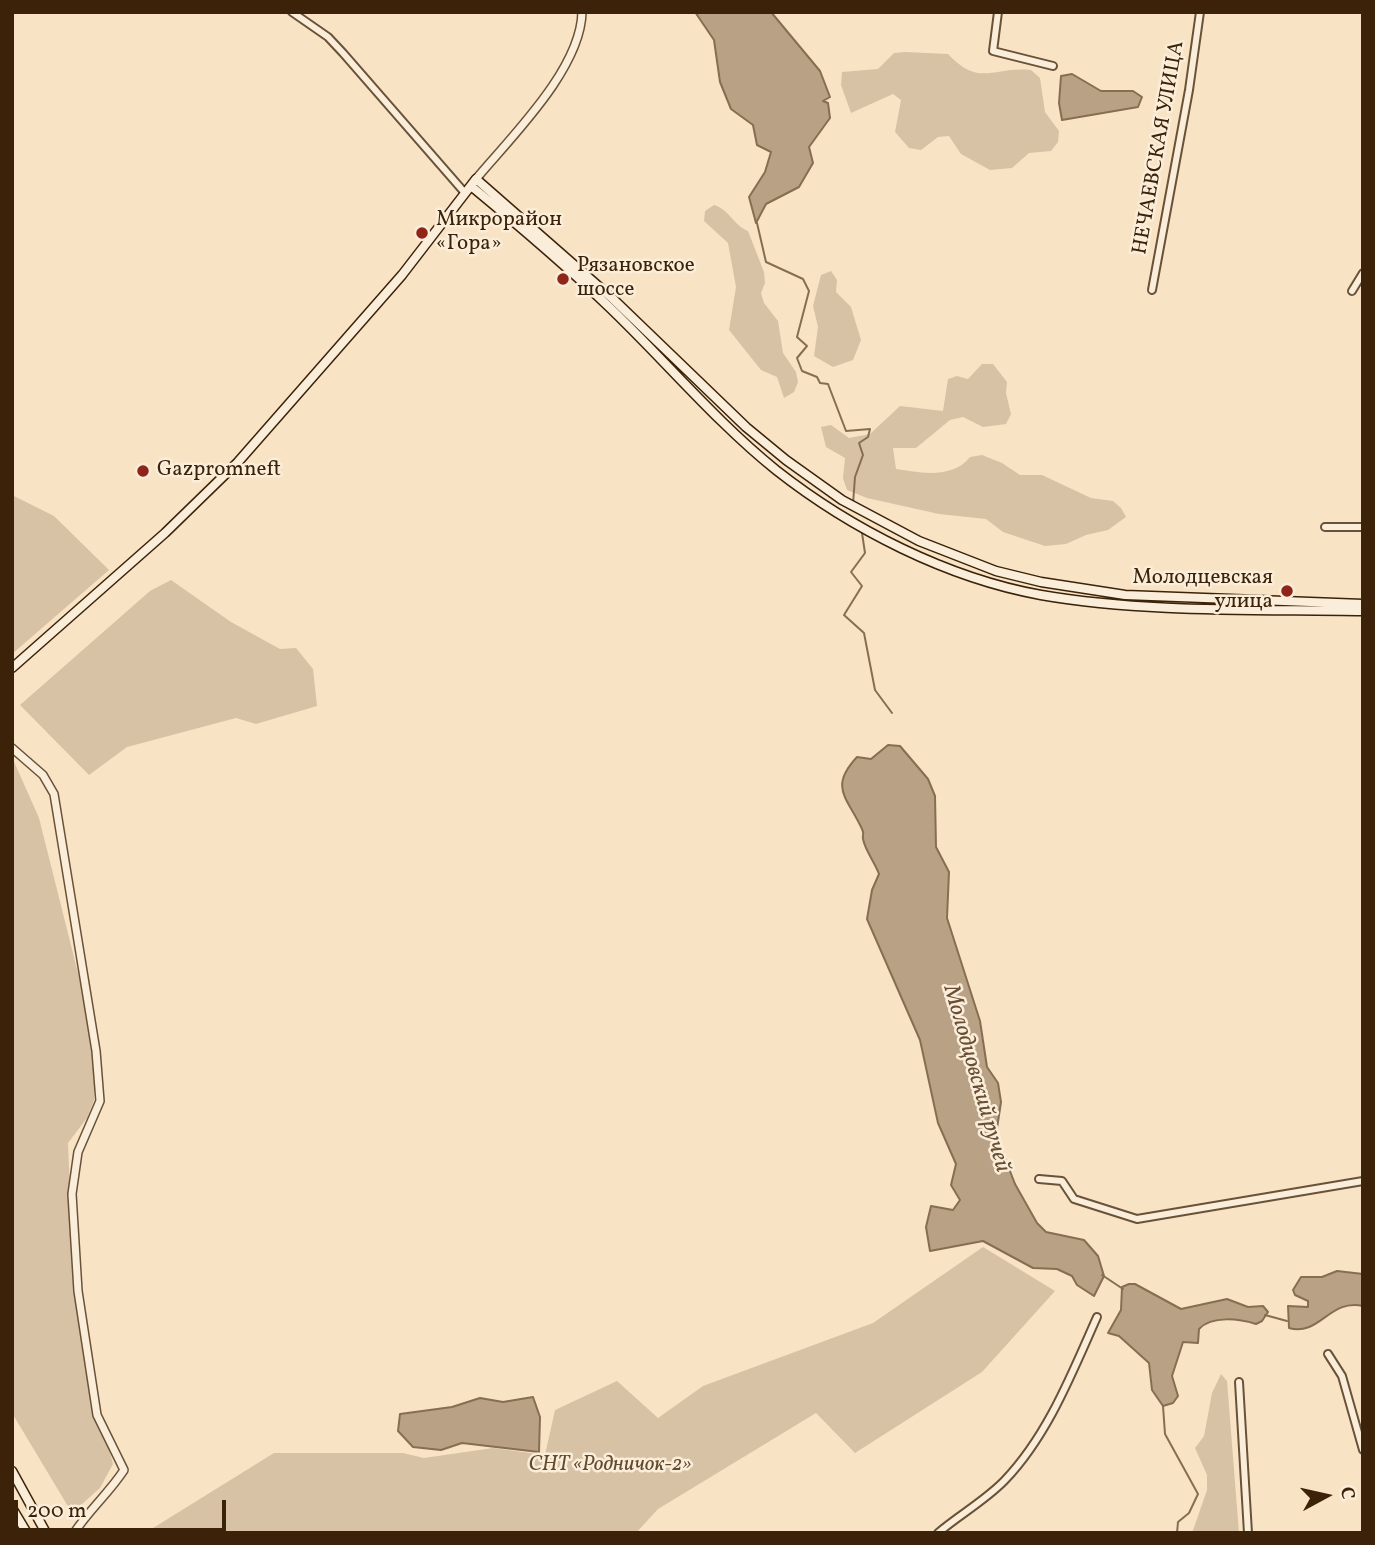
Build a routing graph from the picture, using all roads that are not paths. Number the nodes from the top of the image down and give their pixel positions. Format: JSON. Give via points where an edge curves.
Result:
{"nodes":[{"id":1,"x":292,"y":12,"type":"edge"},
{"id":2,"x":582,"y":12,"type":"edge"},
{"id":3,"x":999,"y":12,"type":"edge"},
{"id":4,"x":1200,"y":12,"type":"edge"},
{"id":5,"x":1054,"y":66,"type":"dead end"},
{"id":6,"x":471,"y":186,"type":"junction"},
{"id":7,"x":1363,"y":273,"type":"edge"},
{"id":8,"x":1152,"y":290,"type":"dead end"},
{"id":9,"x":1352,"y":291,"type":"dead end"},
{"id":10,"x":1325,"y":527,"type":"dead end"},
{"id":11,"x":1363,"y":527,"type":"edge"},
{"id":12,"x":1363,"y":604,"type":"edge"},
{"id":13,"x":1363,"y":611,"type":"edge"},
{"id":14,"x":12,"y":668,"type":"edge"},
{"id":15,"x":12,"y":748,"type":"edge"},
{"id":16,"x":1039,"y":1180,"type":"dead end"},
{"id":17,"x":1363,"y":1181,"type":"edge"},
{"id":18,"x":1097,"y":1317,"type":"dead end"},
{"id":19,"x":1328,"y":1354,"type":"dead end"},
{"id":20,"x":1239,"y":1382,"type":"dead end"},
{"id":21,"x":1363,"y":1450,"type":"edge"},
{"id":22,"x":12,"y":1471,"type":"edge"},
{"id":23,"x":12,"y":1508,"type":"edge"},
{"id":24,"x":26,"y":1533,"type":"edge"},
{"id":25,"x":46,"y":1533,"type":"edge"},
{"id":26,"x":74,"y":1533,"type":"edge"},
{"id":27,"x":938,"y":1533,"type":"edge"},
{"id":28,"x":1248,"y":1533,"type":"edge"}],
"edges":[{"from":1,"to":6,"type":"street","via":[[328,37]]},
{"from":2,"to":6,"type":"street","via":[[568,60],[544,97]]},
{"from":3,"to":5,"type":"street","via":[[993,51]]},
{"from":4,"to":8,"type":"street","name":"НЕЧАЕВСКАЯ УЛИЦА"},
{"from":6,"to":12,"type":"main road","via":[[613,299],[786,460],[842,500],[919,541],[996,571],[1125,595]]},
{"from":6,"to":13,"type":"main road","via":[[607,304],[776,470],[854,523],[916,554],[1040,595],[1090,601]]},
{"from":6,"to":14,"type":"main road","via":[[402,275],[238,462]]},
{"from":7,"to":9,"type":"street"},
{"from":10,"to":11,"type":"street"},
{"from":15,"to":26,"type":"street","via":[[43,775],[54,794],[100,1101],[78,1152],[72,1194],[78,1291],[97,1415],[124,1470]]},
{"from":16,"to":17,"type":"street","via":[[1062,1181],[1074,1199],[1137,1219]]},
{"from":18,"to":27,"type":"street","via":[[1067,1384],[1031,1446],[1004,1481]]},
{"from":19,"to":21,"type":"street","via":[[1342,1376]]},
{"from":20,"to":28,"type":"street"},
{"from":22,"to":25,"type":"main road"},
{"from":23,"to":24,"type":"main road"}]}
